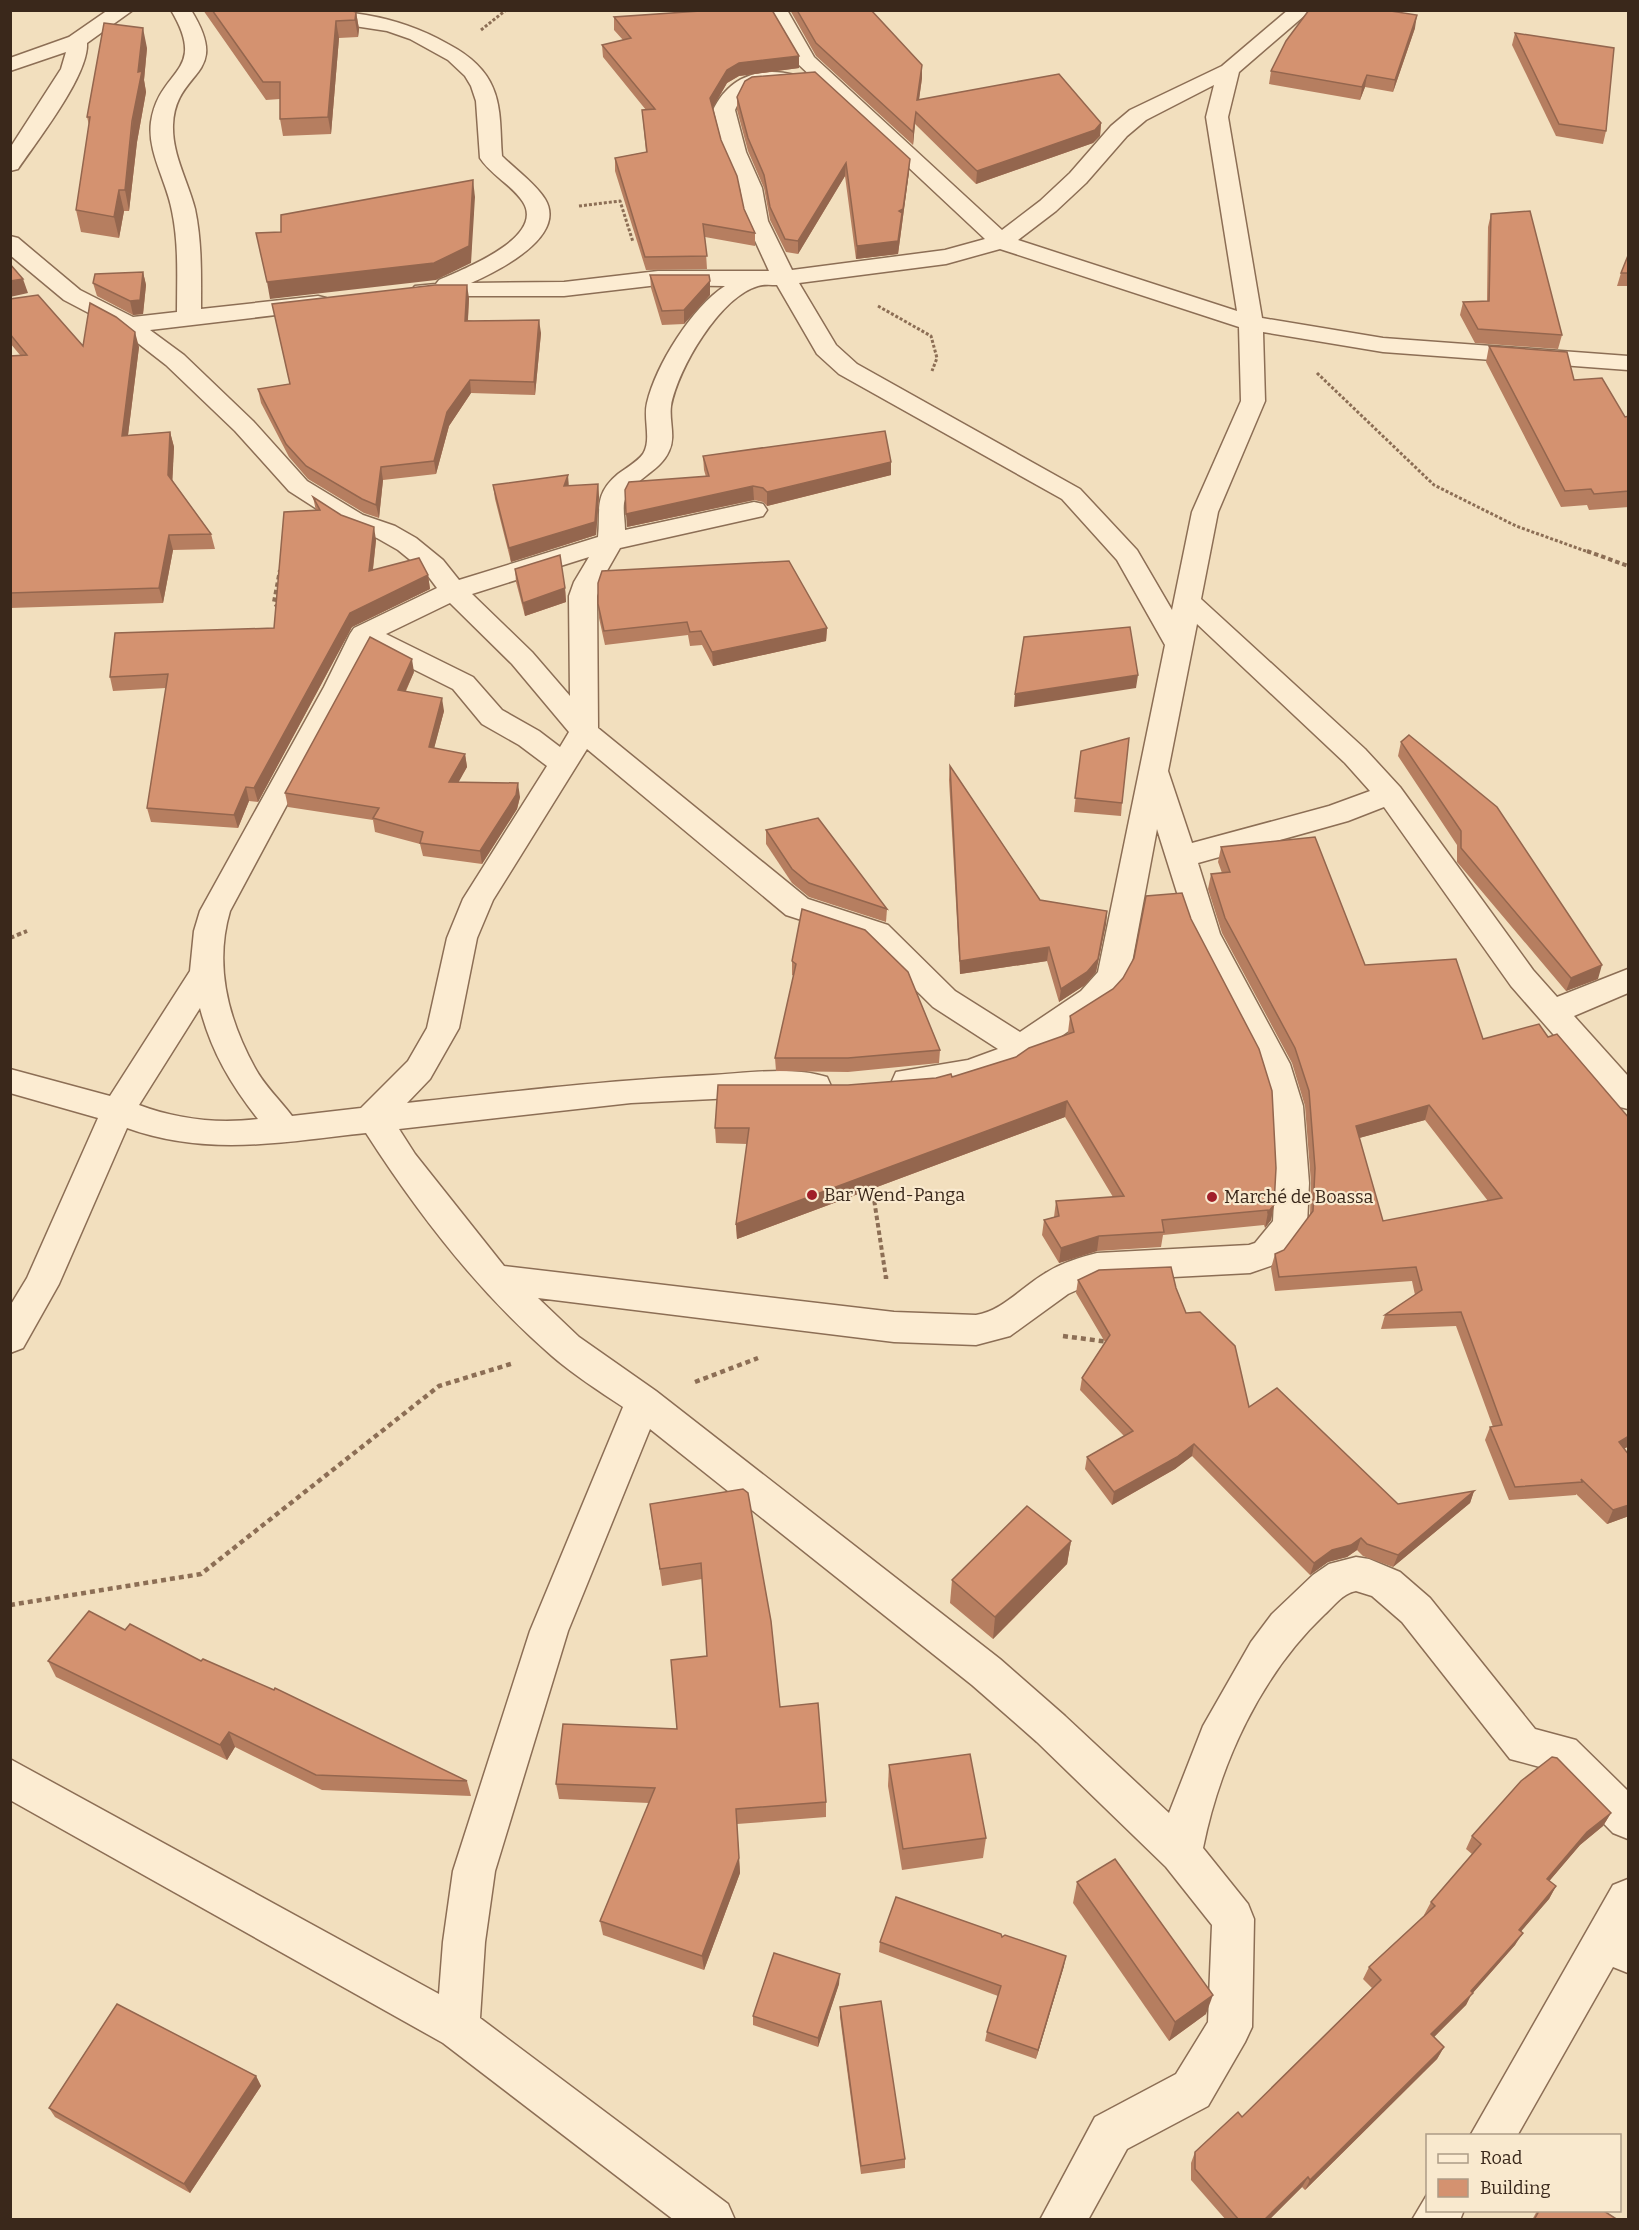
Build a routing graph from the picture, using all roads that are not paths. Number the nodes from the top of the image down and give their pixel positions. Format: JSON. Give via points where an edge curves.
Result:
{"nodes":[{"id":1,"x":123,"y":10,"type":"edge"},
{"id":2,"x":182,"y":10,"type":"edge"},
{"id":3,"x":289,"y":10,"type":"edge"},
{"id":4,"x":777,"y":10,"type":"edge"},
{"id":5,"x":1301,"y":10,"type":"edge"},
{"id":6,"x":76,"y":41,"type":"junction"},
{"id":7,"x":10,"y":64,"type":"edge"},
{"id":8,"x":1229,"y":70,"type":"junction"},
{"id":9,"x":823,"y":75,"type":"junction"},
{"id":10,"x":10,"y":164,"type":"edge"},
{"id":11,"x":1001,"y":242,"type":"junction"},
{"id":12,"x":10,"y":243,"type":"edge"},
{"id":13,"x":784,"y":277,"type":"junction"},
{"id":14,"x":752,"y":279,"type":"junction"},
{"id":15,"x":437,"y":289,"type":"junction"},
{"id":16,"x":402,"y":293,"type":"edge"},
{"id":17,"x":72,"y":295,"type":"junction"},
{"id":18,"x":41,"y":300,"type":"edge"},
{"id":19,"x":343,"y":300,"type":"edge"},
{"id":20,"x":189,"y":317,"type":"junction"},
{"id":21,"x":1251,"y":323,"type":"junction"},
{"id":22,"x":129,"y":325,"type":"junction"},
{"id":23,"x":1629,"y":363,"type":"edge"},
{"id":24,"x":754,"y":510,"type":"dead end"},
{"id":25,"x":610,"y":542,"type":"junction"},
{"id":26,"x":454,"y":592,"type":"junction"},
{"id":27,"x":1188,"y":601,"type":"junction"},
{"id":28,"x":364,"y":634,"type":"junction"},
{"id":29,"x":1178,"y":644,"type":"junction"},
{"id":30,"x":584,"y":731,"type":"junction"},
{"id":31,"x":562,"y":764,"type":"junction"},
{"id":32,"x":1154,"y":771,"type":"junction"},
{"id":33,"x":1390,"y":794,"type":"junction"},
{"id":34,"x":1180,"y":857,"type":"junction"},
{"id":35,"x":206,"y":972,"type":"junction"},
{"id":36,"x":1629,"y":980,"type":"edge"},
{"id":37,"x":1552,"y":1012,"type":"junction"},
{"id":38,"x":1022,"y":1049,"type":"junction"},
{"id":39,"x":10,"y":1081,"type":"edge"},
{"id":40,"x":881,"y":1083,"type":"edge"},
{"id":41,"x":848,"y":1086,"type":"edge"},
{"id":42,"x":1629,"y":1097,"type":"edge"},
{"id":43,"x":118,"y":1111,"type":"junction"},
{"id":44,"x":373,"y":1117,"type":"junction"},
{"id":45,"x":284,"y":1129,"type":"junction"},
{"id":46,"x":494,"y":1279,"type":"junction"},
{"id":47,"x":10,"y":1338,"type":"edge"},
{"id":48,"x":643,"y":1402,"type":"junction"},
{"id":49,"x":10,"y":1779,"type":"edge"},
{"id":50,"x":1629,"y":1819,"type":"edge"},
{"id":51,"x":1181,"y":1853,"type":"junction"},
{"id":52,"x":1622,"y":1928,"type":"edge"},
{"id":53,"x":458,"y":2028,"type":"junction"},
{"id":54,"x":1493,"y":2134,"type":"edge"},
{"id":55,"x":712,"y":2220,"type":"edge"},
{"id":56,"x":1063,"y":2220,"type":"edge"}],
"edges":[{"from":1,"to":6,"type":"street"},
{"from":2,"to":20,"type":"street","via":[[197,32],[200,46],[196,61],[167,98],[162,124],[190,250]]},
{"from":3,"to":15,"type":"street","via":[[391,25],[417,35],[455,56],[482,86],[489,151],[494,163],[521,185],[538,209],[517,250]]},
{"from":4,"to":9,"type":"street","via":[[795,46]]},
{"from":5,"to":8,"type":"street"},
{"from":6,"to":7,"type":"street"},
{"from":6,"to":10,"type":"street","via":[[77,54],[71,69]]},
{"from":8,"to":11,"type":"street","via":[[1138,115],[1078,178]]},
{"from":8,"to":21,"type":"street","via":[[1217,117]]},
{"from":9,"to":11,"type":"street"},
{"from":9,"to":13,"type":"street","via":[[747,82],[736,88],[724,110],[735,152],[751,188],[757,221]]},
{"from":11,"to":13,"type":"street","via":[[912,264]]},
{"from":11,"to":21,"type":"street"},
{"from":12,"to":17,"type":"street"},
{"from":13,"to":14,"type":"street"},
{"from":13,"to":29,"type":"street","via":[[817,338],[835,359],[1071,494],[1128,556]]},
{"from":14,"to":15,"type":"street","via":[[658,278],[564,289]]},
{"from":14,"to":25,"type":"street","via":[[715,304],[705,316],[662,390],[659,446],[654,457],[614,494],[610,504]]},
{"from":15,"to":16,"type":"street"},
{"from":17,"to":18,"type":"street"},
{"from":17,"to":22,"type":"street"},
{"from":19,"to":20,"type":"street"},
{"from":20,"to":22,"type":"street"},
{"from":21,"to":23,"type":"street","via":[[1383,345]]},
{"from":21,"to":27,"type":"street","via":[[1253,401],[1205,512]]},
{"from":22,"to":26,"type":"street","via":[[208,389],[298,486],[354,521],[407,544],[434,566]]},
{"from":24,"to":25,"type":"street","via":[[683,522]]},
{"from":25,"to":26,"type":"street"},
{"from":25,"to":30,"type":"street","via":[[585,585],[583,596]]},
{"from":26,"to":28,"type":"street"},
{"from":26,"to":30,"type":"street","via":[[522,658]]},
{"from":27,"to":29,"type":"street"},
{"from":27,"to":33,"type":"street","via":[[1355,756]]},
{"from":28,"to":31,"type":"street","via":[[463,683],[492,717],[529,738]]},
{"from":28,"to":35,"type":"street","via":[[214,911]]},
{"from":29,"to":32,"type":"street"},
{"from":30,"to":31,"type":"street"},
{"from":30,"to":38,"type":"street","via":[[796,906],[877,933],[944,999]]},
{"from":31,"to":44,"type":"street","via":[[478,899],[462,939],[443,1028],[419,1070]]},
{"from":32,"to":34,"type":"street"},
{"from":32,"to":38,"type":"street","via":[[1111,979],[1098,995],[1043,1030]]},
{"from":33,"to":34,"type":"street","via":[[1338,814]]},
{"from":33,"to":37,"type":"street","via":[[1522,978]]},
{"from":34,"to":46,"type":"street","via":[[1205,934],[1281,1082],[1288,1117],[1290,1225],[1267,1253],[1250,1259],[1113,1265],[1076,1273],[997,1326],[976,1330],[894,1327]]},
{"from":35,"to":43,"type":"street"},
{"from":35,"to":45,"type":"street","via":[[223,1036],[243,1077]]},
{"from":36,"to":37,"type":"street"},
{"from":37,"to":42,"type":"street"},
{"from":38,"to":40,"type":"street","via":[[1003,1061],[972,1071],[935,1079]]},
{"from":39,"to":43,"type":"street"},
{"from":41,"to":44,"type":"street","via":[[754,1085],[631,1091]]},
{"from":43,"to":45,"type":"street","via":[[188,1131],[240,1134]]},
{"from":43,"to":47,"type":"street","via":[[42,1284]]},
{"from":44,"to":45,"type":"street"},
{"from":44,"to":46,"type":"street","via":[[403,1163]]},
{"from":46,"to":48,"type":"street","via":[[566,1347]]},
{"from":48,"to":51,"type":"street","via":[[986,1672]]},
{"from":48,"to":53,"type":"street","via":[[549,1631],[474,1871]]},
{"from":49,"to":53,"type":"street"},
{"from":50,"to":51,"type":"street","via":[[1562,1753],[1524,1746],[1416,1610],[1386,1584],[1356,1574],[1343,1576],[1327,1587],[1286,1626],[1265,1655],[1217,1738],[1189,1814]]},
{"from":51,"to":56,"type":"street","via":[[1233,1919],[1230,2027],[1192,2090],[1111,2133]]},
{"from":52,"to":54,"type":"street"},
{"from":53,"to":55,"type":"street"}]}
